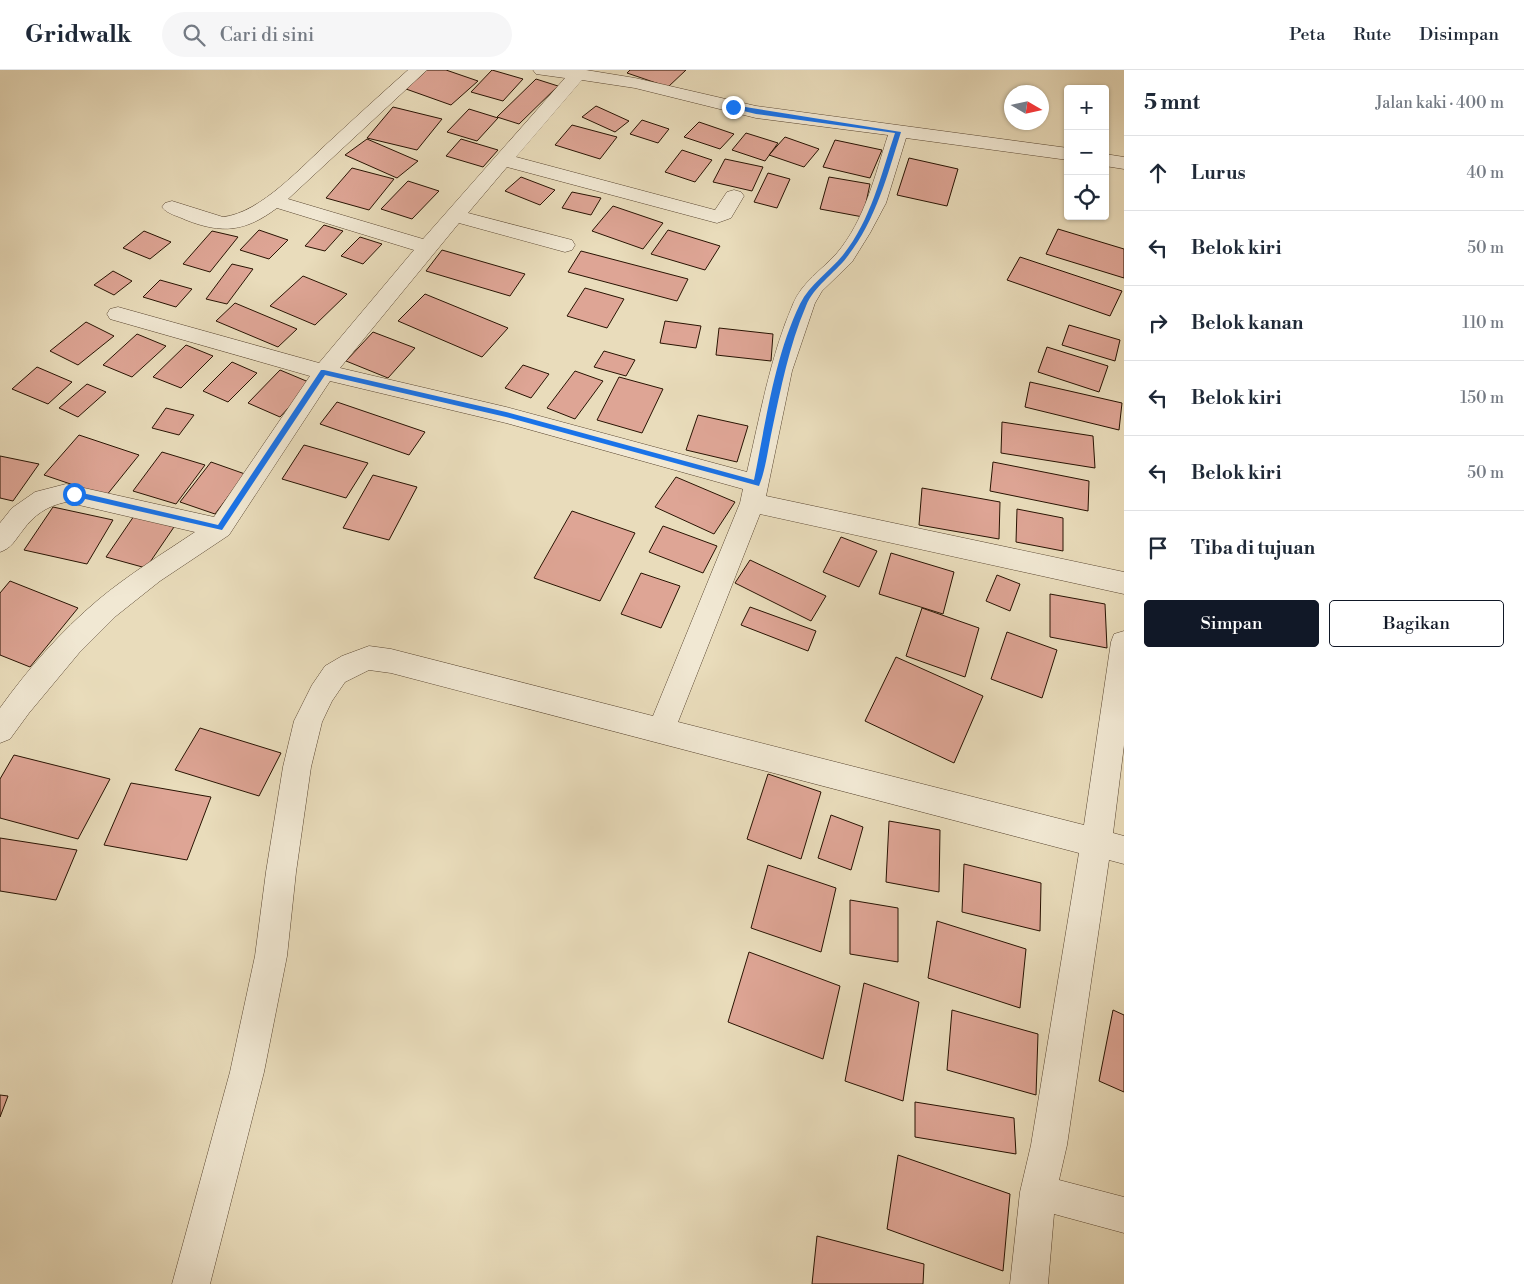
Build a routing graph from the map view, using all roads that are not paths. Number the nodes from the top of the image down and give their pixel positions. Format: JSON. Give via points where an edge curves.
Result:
{"nodes":[{"id":1,"x":418,"y":70,"type":"edge"},
{"id":2,"x":542,"y":70,"type":"edge"},
{"id":3,"x":578,"y":74,"type":"junction"},
{"id":4,"x":898,"y":132,"type":"junction"},
{"id":5,"x":1064,"y":153,"type":"edge"},
{"id":6,"x":504,"y":160,"type":"junction"},
{"id":7,"x":1109,"y":161,"type":"edge"},
{"id":8,"x":1124,"y":163,"type":"edge"},
{"id":9,"x":734,"y":196,"type":"dead end"},
{"id":10,"x":274,"y":201,"type":"junction"},
{"id":11,"x":172,"y":207,"type":"dead end"},
{"id":12,"x":455,"y":216,"type":"junction"},
{"id":13,"x":565,"y":245,"type":"dead end"},
{"id":14,"x":427,"y":247,"type":"junction"},
{"id":15,"x":118,"y":314,"type":"dead end"},
{"id":16,"x":324,"y":372,"type":"junction"},
{"id":17,"x":755,"y":493,"type":"junction"},
{"id":18,"x":220,"y":528,"type":"junction"},
{"id":19,"x":0,"y":542,"type":"edge"},
{"id":20,"x":1124,"y":583,"type":"edge"},
{"id":21,"x":1124,"y":642,"type":"edge"},
{"id":22,"x":0,"y":730,"type":"edge"},
{"id":23,"x":661,"y":730,"type":"junction"},
{"id":24,"x":1110,"y":847,"type":"edge"},
{"id":25,"x":1038,"y":1192,"type":"junction"},
{"id":26,"x":1124,"y":1215,"type":"edge"},
{"id":27,"x":191,"y":1284,"type":"edge"},
{"id":28,"x":1029,"y":1284,"type":"edge"}],
"edges":[{"from":1,"to":10,"type":"street"},
{"from":2,"to":3,"type":"street"},
{"from":3,"to":4,"type":"street","via":[[635,83],[756,112]]},
{"from":3,"to":6,"type":"street"},
{"from":4,"to":5,"type":"street"},
{"from":4,"to":17,"type":"street","via":[[876,203],[860,233],[845,257],[815,286],[804,303],[781,371]]},
{"from":6,"to":9,"type":"street","via":[[708,216],[724,214]]},
{"from":6,"to":12,"type":"street"},
{"from":7,"to":8,"type":"street"},
{"from":10,"to":11,"type":"street","via":[[241,221],[227,224],[214,223]]},
{"from":10,"to":14,"type":"street"},
{"from":12,"to":13,"type":"street"},
{"from":12,"to":14,"type":"street"},
{"from":14,"to":16,"type":"street"},
{"from":15,"to":16,"type":"street"},
{"from":16,"to":17,"type":"street","via":[[506,414]]},
{"from":16,"to":18,"type":"street"},
{"from":17,"to":20,"type":"street"},
{"from":17,"to":23,"type":"street"},
{"from":18,"to":19,"type":"street","via":[[66,493],[48,495],[31,505]]},
{"from":18,"to":22,"type":"street","via":[[107,608],[69,645]]},
{"from":21,"to":24,"type":"street"},
{"from":23,"to":24,"type":"street"},
{"from":23,"to":27,"type":"street","via":[[369,658],[335,674],[308,721],[297,767],[271,956],[247,1072]]},
{"from":24,"to":25,"type":"street"},
{"from":25,"to":26,"type":"street"},
{"from":25,"to":28,"type":"street"}]}
